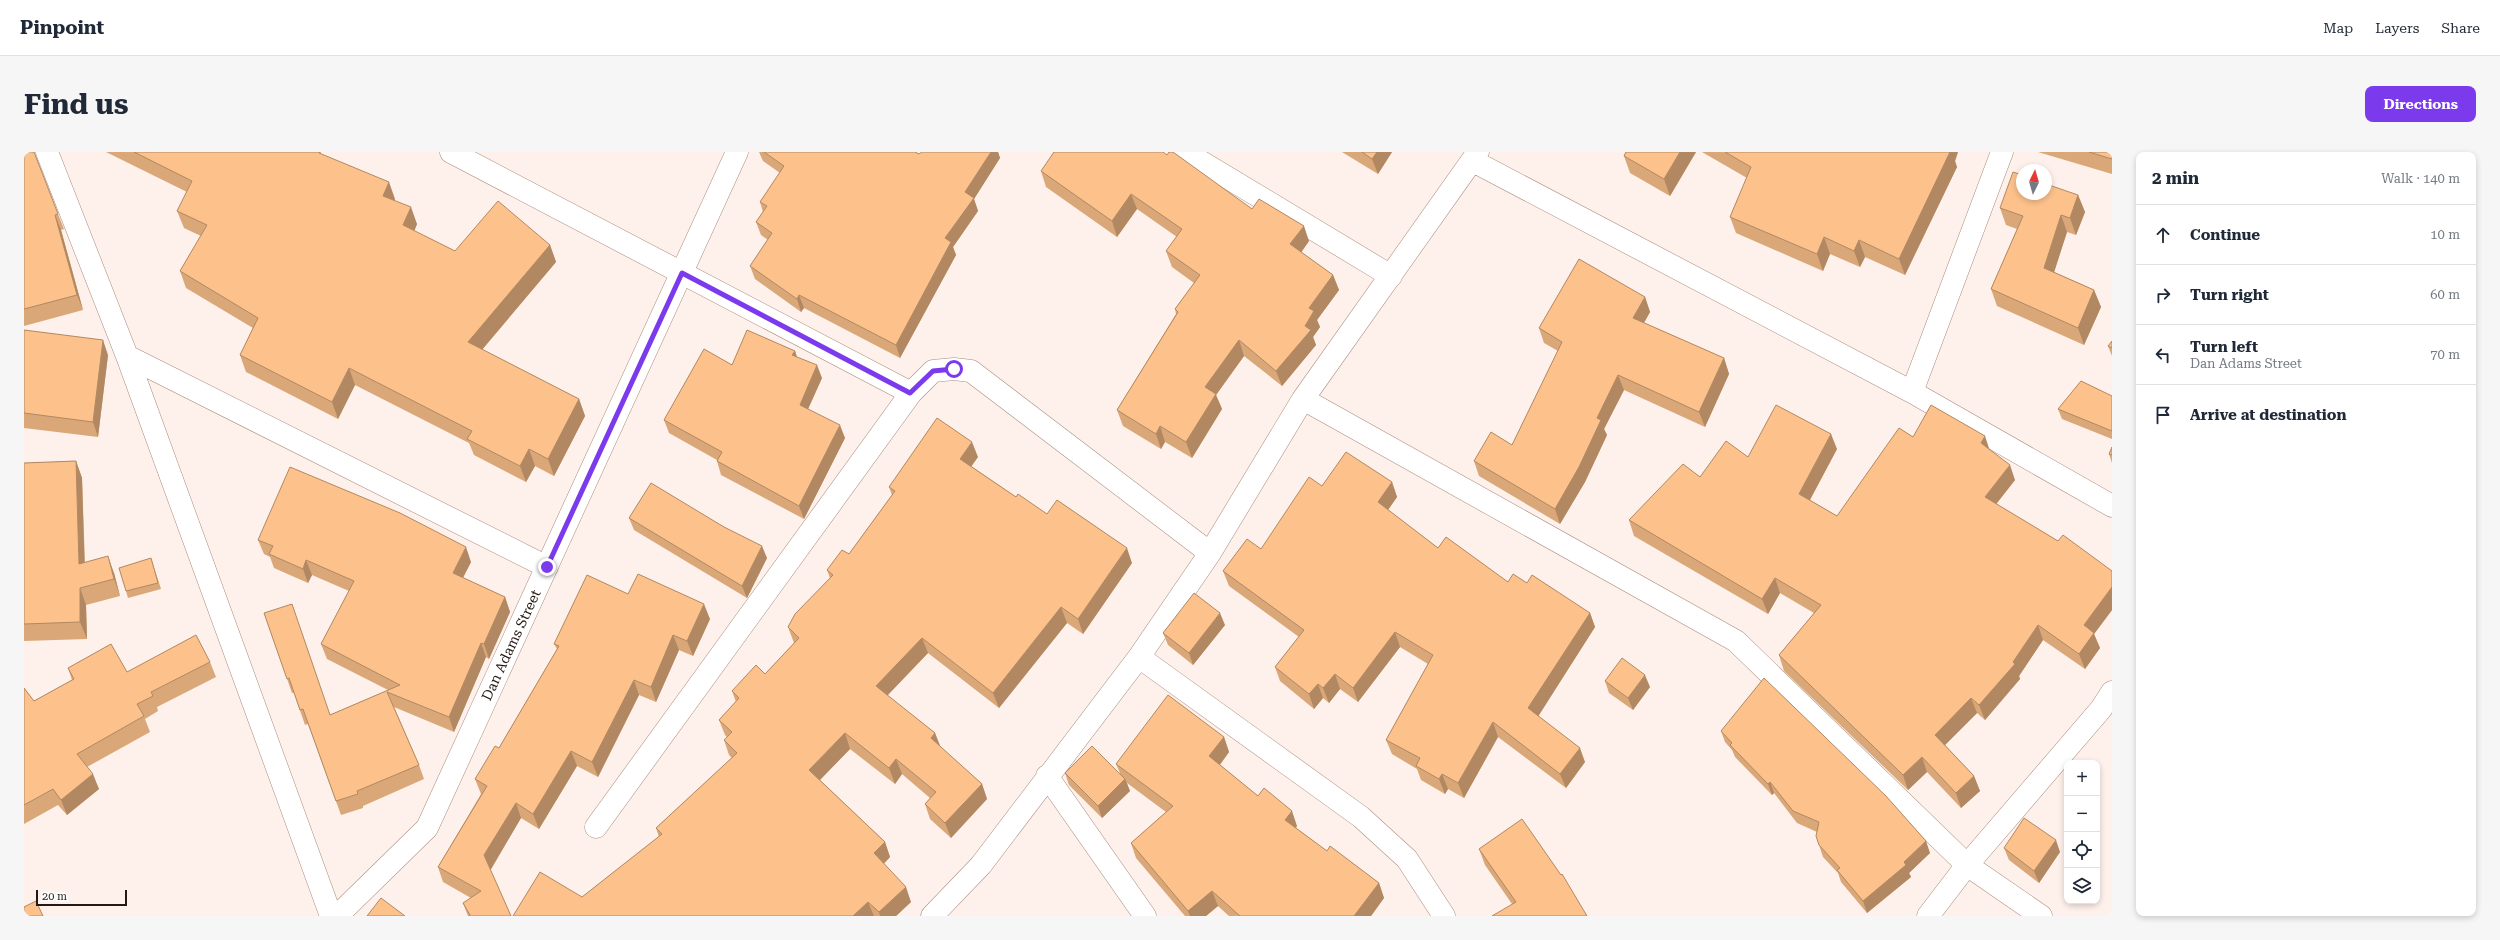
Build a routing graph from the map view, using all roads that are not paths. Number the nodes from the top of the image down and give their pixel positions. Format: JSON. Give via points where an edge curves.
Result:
{"nodes":[{"id":1,"x":46,"y":152,"type":"edge"},
{"id":2,"x":451,"y":152,"type":"edge"},
{"id":3,"x":737,"y":152,"type":"edge"},
{"id":4,"x":1185,"y":152,"type":"edge"},
{"id":5,"x":2002,"y":152,"type":"edge"},
{"id":6,"x":1476,"y":157,"type":"edge"},
{"id":7,"x":682,"y":273,"type":"junction"},
{"id":8,"x":1391,"y":276,"type":"junction"},
{"id":9,"x":126,"y":356,"type":"junction"},
{"id":10,"x":1912,"y":392,"type":"junction"},
{"id":11,"x":910,"y":393,"type":"junction"},
{"id":12,"x":1303,"y":399,"type":"junction"},
{"id":13,"x":2112,"y":506,"type":"edge"},
{"id":14,"x":1210,"y":553,"type":"junction"},
{"id":15,"x":547,"y":567,"type":"junction"},
{"id":16,"x":1139,"y":657,"type":"junction"},
{"id":17,"x":2112,"y":692,"type":"edge"},
{"id":18,"x":1047,"y":776,"type":"junction"},
{"id":19,"x":596,"y":827,"type":"dead end"},
{"id":20,"x":1967,"y":865,"type":"junction"},
{"id":21,"x":331,"y":916,"type":"edge"},
{"id":22,"x":337,"y":916,"type":"edge"},
{"id":23,"x":932,"y":916,"type":"edge"},
{"id":24,"x":1145,"y":916,"type":"edge"},
{"id":25,"x":1444,"y":916,"type":"edge"},
{"id":26,"x":1928,"y":916,"type":"edge"},
{"id":27,"x":2040,"y":916,"type":"edge"}],
"edges":[{"from":1,"to":9,"type":"street"},
{"from":2,"to":7,"type":"street"},
{"from":3,"to":7,"type":"street","name":"Dan Adams Street"},
{"from":4,"to":8,"type":"street"},
{"from":5,"to":10,"type":"street"},
{"from":6,"to":8,"type":"street"},
{"from":6,"to":10,"type":"street"},
{"from":7,"to":11,"type":"street"},
{"from":7,"to":15,"type":"street","name":"Dan Adams Street"},
{"from":8,"to":12,"type":"street"},
{"from":9,"to":15,"type":"street"},
{"from":9,"to":21,"type":"street"},
{"from":10,"to":13,"type":"street"},
{"from":11,"to":14,"type":"street","via":[[933,371],[971,371]]},
{"from":11,"to":19,"type":"street"},
{"from":12,"to":14,"type":"street"},
{"from":12,"to":20,"type":"street","via":[[1736,640]]},
{"from":14,"to":16,"type":"street"},
{"from":15,"to":22,"type":"street","name":"Dan Adams Street","via":[[427,828]]},
{"from":16,"to":18,"type":"street"},
{"from":16,"to":25,"type":"street","via":[[1361,817],[1407,859]]},
{"from":17,"to":20,"type":"street"},
{"from":18,"to":23,"type":"street","via":[[981,865]]},
{"from":18,"to":24,"type":"street"},
{"from":20,"to":26,"type":"street"},
{"from":20,"to":27,"type":"street"}]}
